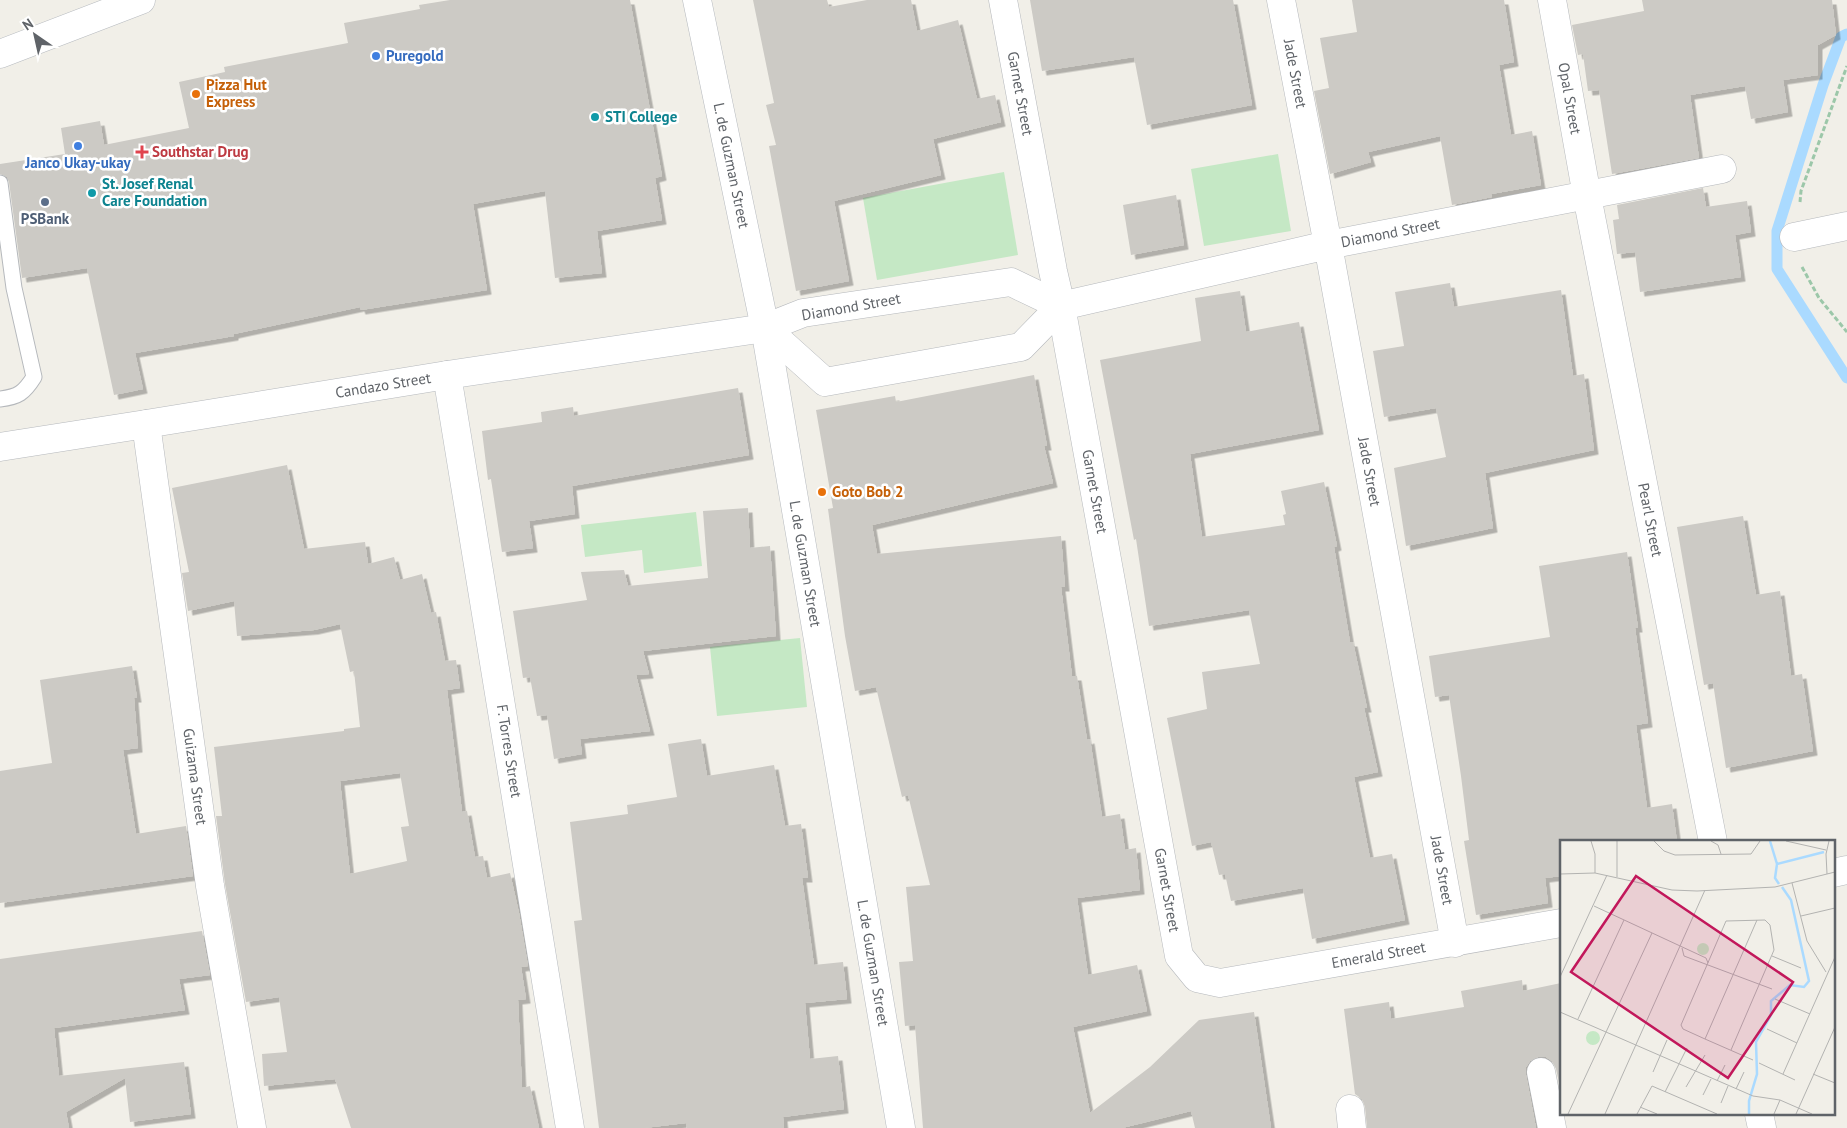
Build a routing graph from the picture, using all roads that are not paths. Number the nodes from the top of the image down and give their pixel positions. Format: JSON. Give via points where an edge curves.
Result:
{"nodes":[{"id":1,"x":141,"y":0,"type":"edge"},
{"id":2,"x":698,"y":0,"type":"edge"},
{"id":3,"x":1003,"y":0,"type":"edge"},
{"id":4,"x":1281,"y":0,"type":"edge"},
{"id":5,"x":1552,"y":0,"type":"edge"},
{"id":6,"x":0,"y":54,"type":"edge"},
{"id":7,"x":1722,"y":169,"type":"dead end"},
{"id":8,"x":0,"y":183,"type":"edge"},
{"id":9,"x":1587,"y":196,"type":"junction"},
{"id":10,"x":1847,"y":226,"type":"edge"},
{"id":11,"x":1794,"y":237,"type":"dead end"},
{"id":12,"x":1328,"y":245,"type":"junction"},
{"id":13,"x":1061,"y":306,"type":"junction"},
{"id":14,"x":765,"y":328,"type":"junction"},
{"id":15,"x":447,"y":375,"type":"junction"},
{"id":16,"x":0,"y":399,"type":"edge"},
{"id":17,"x":146,"y":424,"type":"junction"},
{"id":18,"x":0,"y":446,"type":"edge"},
{"id":19,"x":1713,"y":840,"type":"edge"},
{"id":20,"x":1847,"y":870,"type":"edge"},
{"id":21,"x":1834,"y":873,"type":"edge"},
{"id":22,"x":1560,"y":923,"type":"edge"},
{"id":23,"x":1455,"y":943,"type":"junction"},
{"id":24,"x":1197,"y":978,"type":"joint"},
{"id":25,"x":1541,"y":1072,"type":"dead end"},
{"id":26,"x":252,"y":1128,"type":"edge"},
{"id":27,"x":570,"y":1128,"type":"edge"},
{"id":28,"x":901,"y":1128,"type":"edge"},
{"id":29,"x":1552,"y":1128,"type":"edge"}],
"edges":[{"from":1,"to":6,"type":"street"},
{"from":2,"to":14,"type":"street","name":"L. de Guzman Street"},
{"from":3,"to":13,"type":"street","name":"Garnet Street"},
{"from":4,"to":12,"type":"street","name":"Jade Street"},
{"from":5,"to":9,"type":"street","name":"Opal Street"},
{"from":7,"to":9,"type":"street","name":"Diamond Street"},
{"from":8,"to":16,"type":"lane","via":[[14,288],[34,377],[26,390],[13,398]]},
{"from":9,"to":12,"type":"street","name":"Diamond Street"},
{"from":9,"to":19,"type":"street","name":"Pearl Street"},
{"from":10,"to":11,"type":"street"},
{"from":12,"to":13,"type":"street","name":"Diamond Street"},
{"from":12,"to":23,"type":"street","name":"Jade Street"},
{"from":13,"to":14,"type":"street","name":"Diamond Street","via":[[1011,282],[803,313]]},
{"from":13,"to":14,"type":"street","via":[[1020,347],[825,382]]},
{"from":13,"to":24,"type":"street","name":"Garnet Street","via":[[1180,956]]},
{"from":14,"to":15,"type":"street","name":"Candazo Street"},
{"from":14,"to":28,"type":"street","name":"L. de Guzman Street"},
{"from":15,"to":17,"type":"street","name":"Candazo Street"},
{"from":15,"to":27,"type":"street","name":"F. Torres Street"},
{"from":17,"to":18,"type":"street","name":"Candazo Street"},
{"from":17,"to":26,"type":"street","name":"Guizama Street","via":[[210,886]]},
{"from":20,"to":21,"type":"street"},
{"from":22,"to":23,"type":"street","name":"Emerald Street"},
{"from":23,"to":24,"type":"street","name":"Emerald Street","via":[[1220,983]]},
{"from":25,"to":29,"type":"street"}]}
